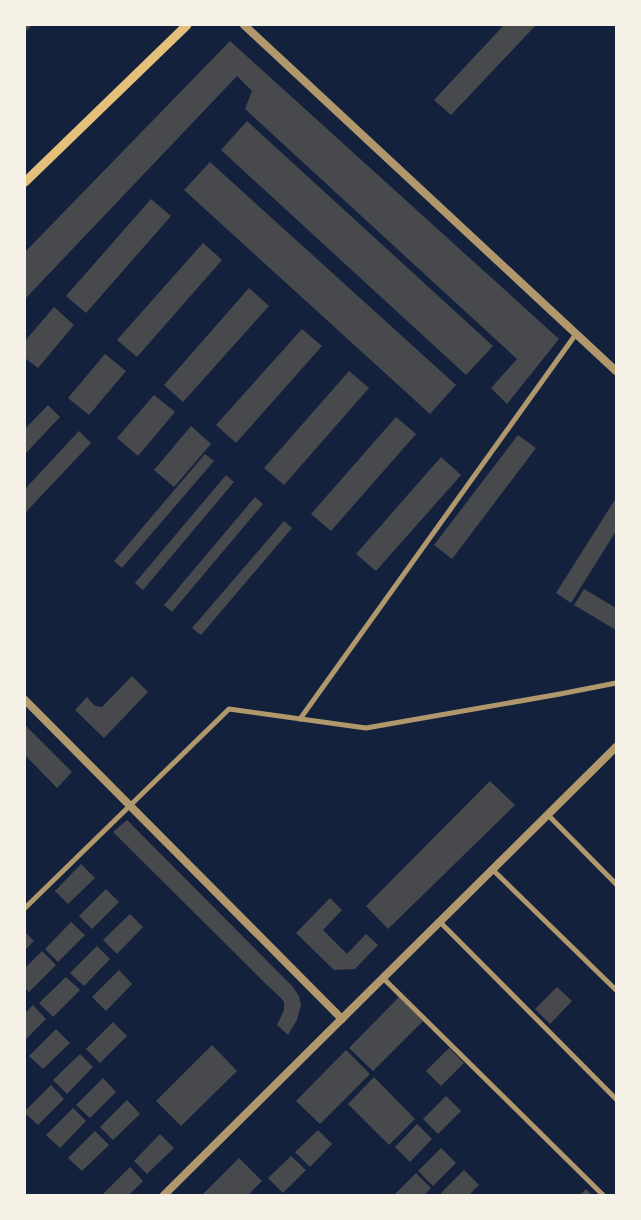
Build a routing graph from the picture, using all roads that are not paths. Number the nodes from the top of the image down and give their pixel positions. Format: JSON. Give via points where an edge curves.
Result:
{"nodes":[{"id":1,"x":187,"y":25,"type":"edge"},
{"id":2,"x":244,"y":25,"type":"edge"},
{"id":3,"x":25,"y":182,"type":"edge"},
{"id":4,"x":576,"y":334,"type":"junction"},
{"id":5,"x":616,"y":372,"type":"edge"},
{"id":6,"x":616,"y":683,"type":"edge"},
{"id":7,"x":25,"y":700,"type":"edge"},
{"id":8,"x":300,"y":719,"type":"junction"},
{"id":9,"x":616,"y":747,"type":"edge"},
{"id":10,"x":130,"y":805,"type":"junction"},
{"id":11,"x":548,"y":815,"type":"junction"},
{"id":12,"x":493,"y":870,"type":"junction"},
{"id":13,"x":616,"y":884,"type":"edge"},
{"id":14,"x":25,"y":908,"type":"edge"},
{"id":15,"x":440,"y":922,"type":"junction"},
{"id":16,"x":383,"y":978,"type":"junction"},
{"id":17,"x":616,"y":990,"type":"edge"},
{"id":18,"x":342,"y":1019,"type":"junction"},
{"id":19,"x":616,"y":1099,"type":"edge"},
{"id":20,"x":164,"y":1195,"type":"edge"},
{"id":21,"x":603,"y":1195,"type":"edge"}],
"edges":[{"from":1,"to":3,"type":"main road"},
{"from":2,"to":4,"type":"street"},
{"from":4,"to":5,"type":"street"},
{"from":4,"to":8,"type":"street"},
{"from":6,"to":8,"type":"street","via":[[366,728]]},
{"from":7,"to":10,"type":"street"},
{"from":8,"to":10,"type":"street","via":[[229,709]]},
{"from":9,"to":11,"type":"street"},
{"from":10,"to":14,"type":"street"},
{"from":10,"to":18,"type":"street"},
{"from":11,"to":12,"type":"street"},
{"from":11,"to":13,"type":"street"},
{"from":12,"to":15,"type":"street"},
{"from":12,"to":17,"type":"street"},
{"from":15,"to":16,"type":"street"},
{"from":15,"to":19,"type":"street"},
{"from":16,"to":18,"type":"street"},
{"from":16,"to":21,"type":"street"},
{"from":18,"to":20,"type":"street"}]}
